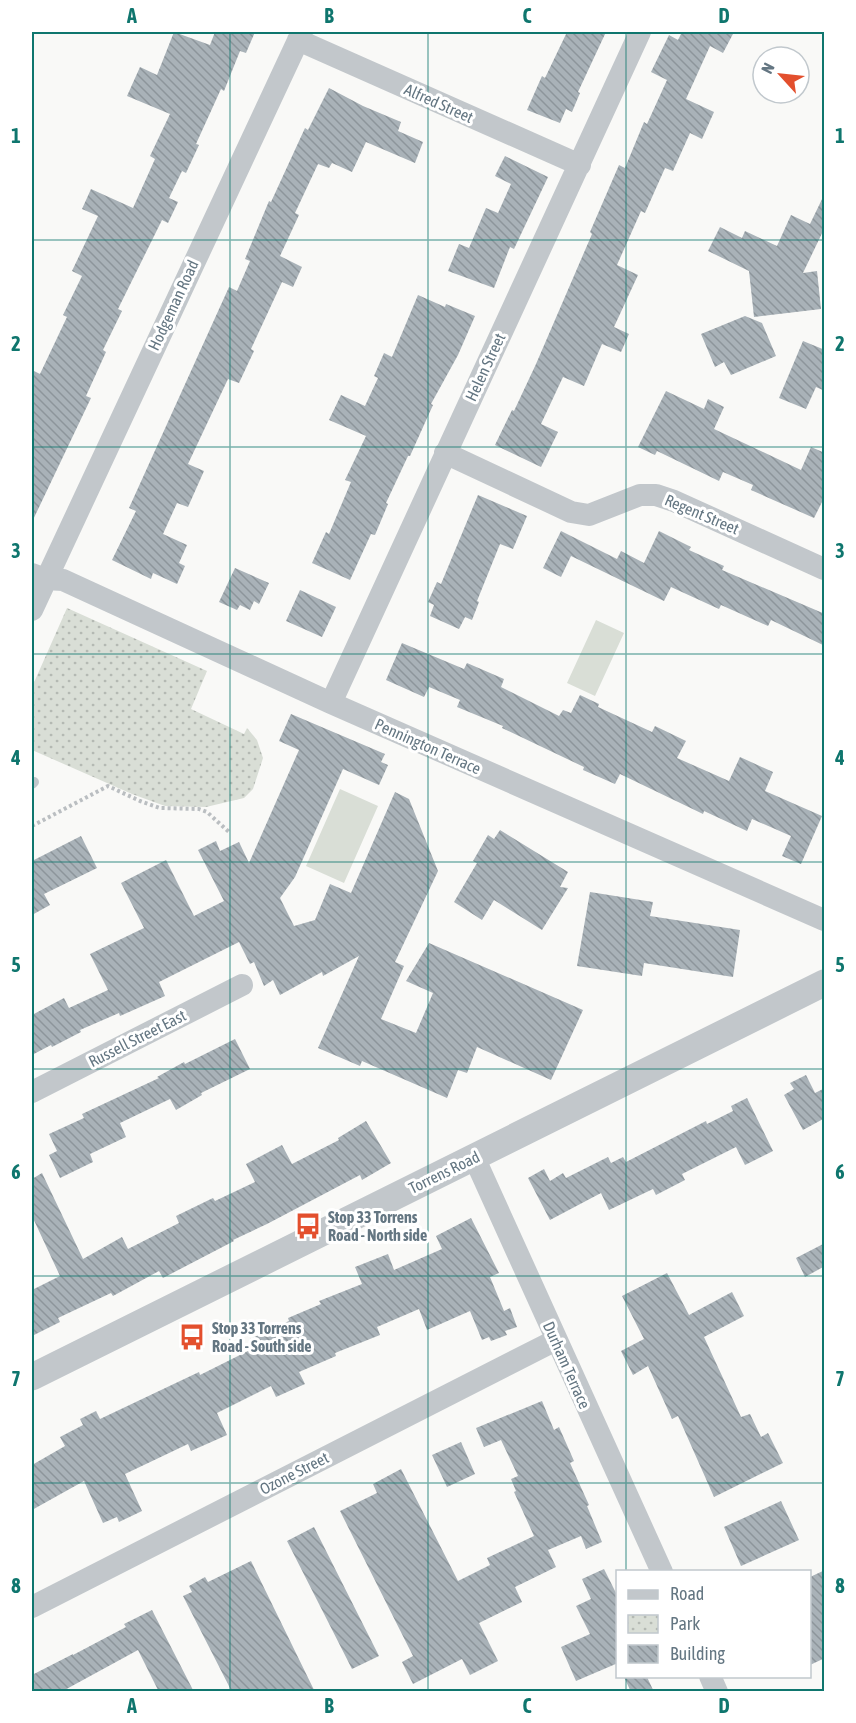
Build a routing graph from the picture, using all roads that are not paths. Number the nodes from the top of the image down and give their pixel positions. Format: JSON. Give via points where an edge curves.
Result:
{"nodes":[{"id":1,"x":640,"y":32,"type":"edge"},
{"id":2,"x":300,"y":36,"type":"edge"},
{"id":3,"x":580,"y":165,"type":"junction"},
{"id":4,"x":445,"y":453,"type":"junction"},
{"id":5,"x":825,"y":569,"type":"edge"},
{"id":6,"x":38,"y":576,"type":"edge"},
{"id":7,"x":32,"y":610,"type":"edge"},
{"id":8,"x":331,"y":703,"type":"junction"},
{"id":9,"x":825,"y":920,"type":"edge"},
{"id":10,"x":825,"y":983,"type":"edge"},
{"id":11,"x":242,"y":985,"type":"dead end"},
{"id":12,"x":32,"y":1092,"type":"edge"},
{"id":13,"x":474,"y":1157,"type":"junction"},
{"id":14,"x":556,"y":1340,"type":"junction"},
{"id":15,"x":32,"y":1377,"type":"edge"},
{"id":16,"x":661,"y":1570,"type":"edge"},
{"id":17,"x":32,"y":1607,"type":"edge"},
{"id":18,"x":710,"y":1678,"type":"edge"},
{"id":19,"x":717,"y":1692,"type":"edge"}],
"edges":[{"from":1,"to":3,"type":"street","name":"Helen Street"},
{"from":2,"to":3,"type":"street","name":"Alfred Street"},
{"from":2,"to":6,"type":"street","name":"Hodgeman Road"},
{"from":3,"to":4,"type":"street","name":"Helen Street"},
{"from":4,"to":5,"type":"street","name":"Regent Street","via":[[571,512],[589,515],[640,495],[656,495]]},
{"from":4,"to":8,"type":"street","name":"Helen Street"},
{"from":6,"to":7,"type":"street","name":"Hodgeman Road"},
{"from":6,"to":8,"type":"street","name":"Pennington Terrace","via":[[63,580]]},
{"from":8,"to":9,"type":"street","name":"Pennington Terrace"},
{"from":10,"to":13,"type":"street","name":"Torrens Road"},
{"from":11,"to":12,"type":"street","name":"Russell Street East"},
{"from":13,"to":14,"type":"street","name":"Durham Terrace"},
{"from":13,"to":15,"type":"street","name":"Torrens Road"},
{"from":14,"to":16,"type":"street","name":"Durham Terrace"},
{"from":14,"to":17,"type":"street","name":"Ozone Street"},
{"from":18,"to":19,"type":"street"}]}
